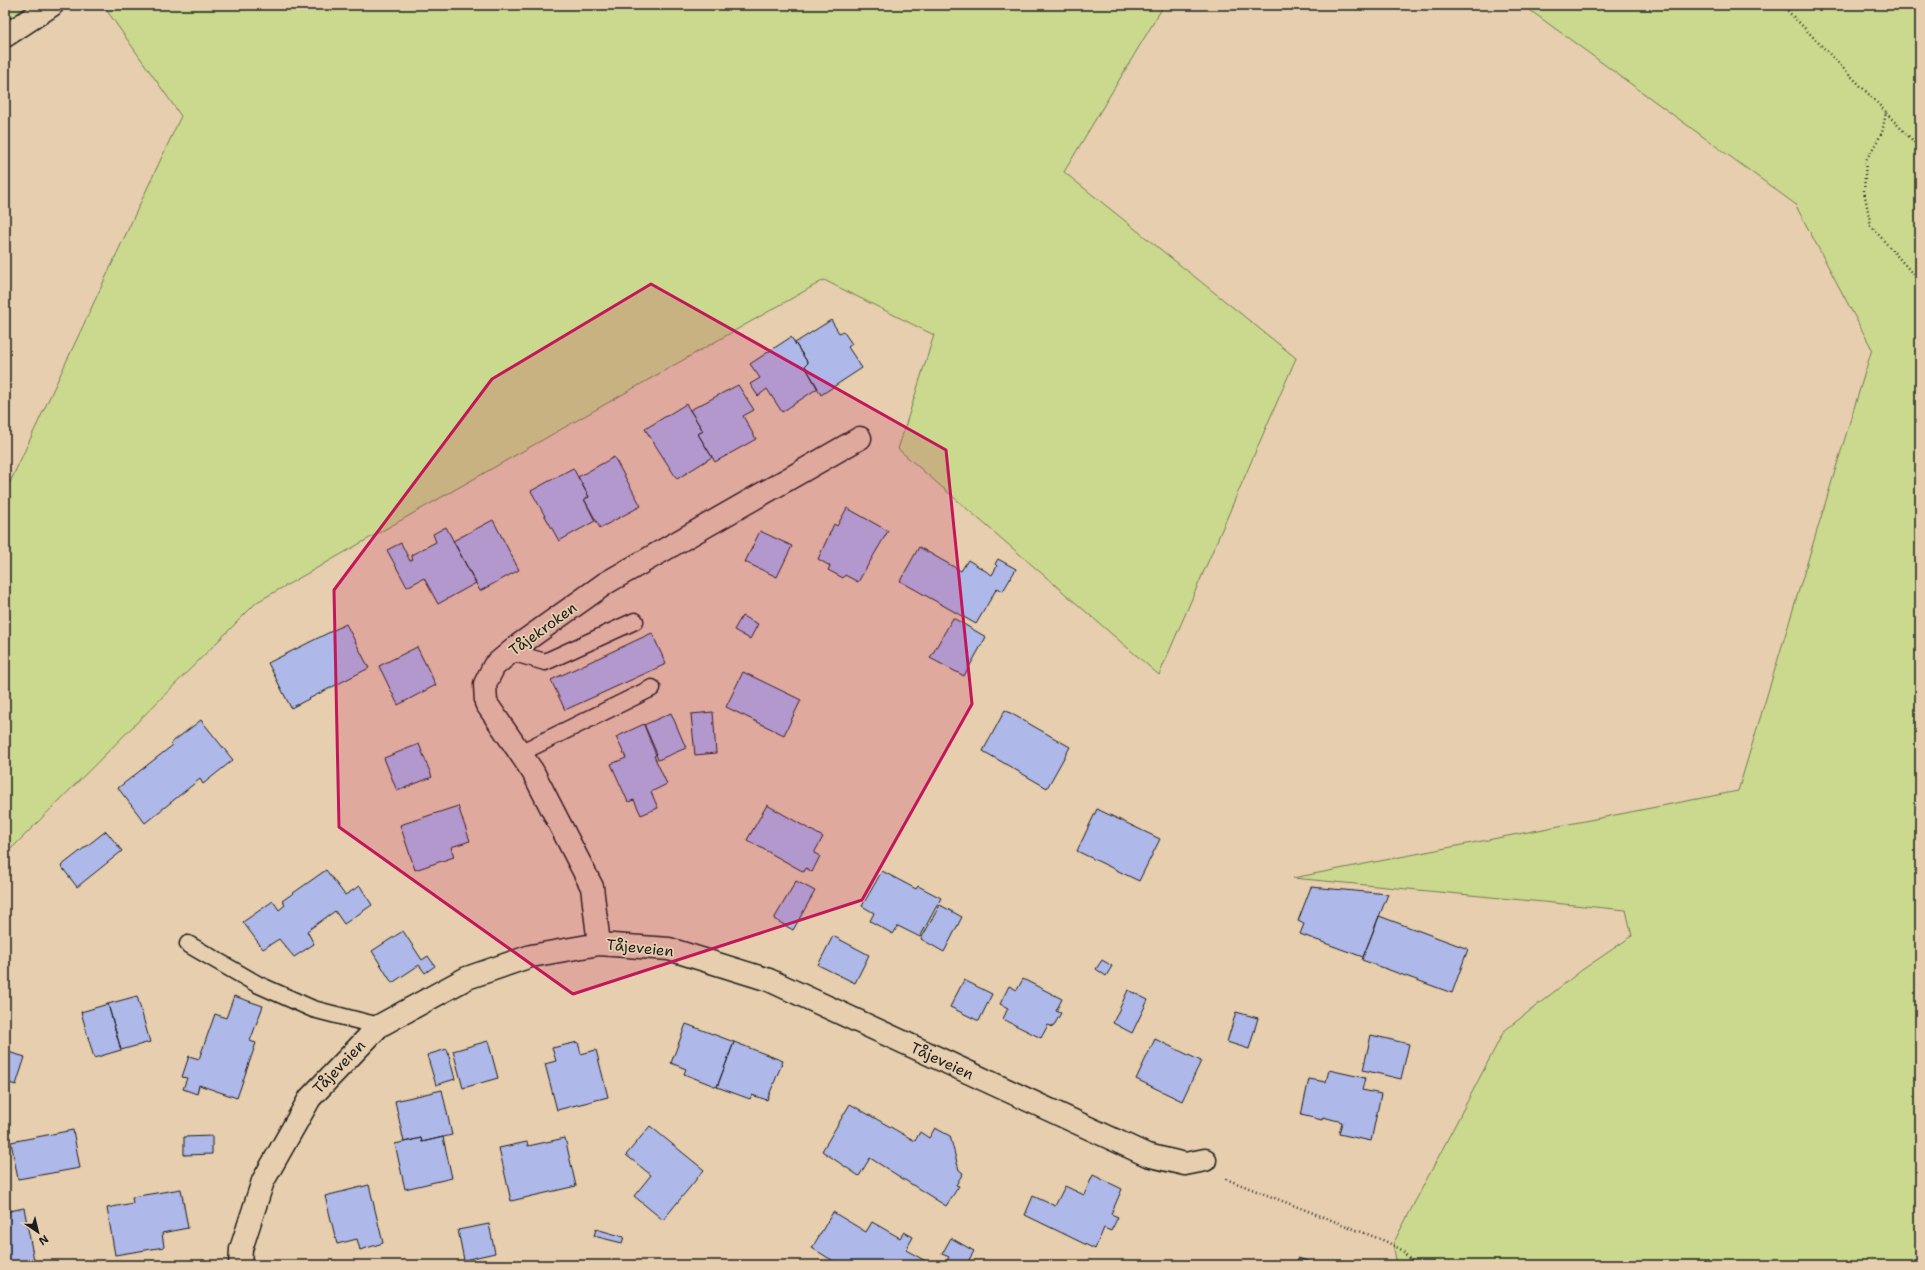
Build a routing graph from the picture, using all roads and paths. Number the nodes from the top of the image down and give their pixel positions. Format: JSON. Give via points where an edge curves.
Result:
{"nodes":[{"id":1,"x":52,"y":5,"type":"edge"},
{"id":2,"x":1782,"y":5,"type":"edge"},
{"id":3,"x":5,"y":36,"type":"edge"},
{"id":4,"x":1886,"y":112,"type":"junction"},
{"id":5,"x":1920,"y":148,"type":"edge"},
{"id":6,"x":1920,"y":279,"type":"edge"},
{"id":7,"x":860,"y":438,"type":"dead end"},
{"id":8,"x":635,"y":620,"type":"dead end"},
{"id":9,"x":511,"y":652,"type":"junction"},
{"id":10,"x":652,"y":688,"type":"dead end"},
{"id":11,"x":520,"y":753,"type":"junction"},
{"id":12,"x":188,"y":944,"type":"dead end"},
{"id":13,"x":599,"y":944,"type":"junction"},
{"id":14,"x":379,"y":1026,"type":"junction"},
{"id":15,"x":1205,"y":1160,"type":"joint"},
{"id":16,"x":240,"y":1265,"type":"edge"},
{"id":17,"x":1414,"y":1265,"type":"edge"}],
"edges":[{"from":1,"to":3,"type":"street"},
{"from":2,"to":4,"type":"path"},
{"from":4,"to":5,"type":"path"},
{"from":4,"to":6,"type":"path","via":[[1882,133],[1866,160],[1864,191],[1871,226]]},
{"from":7,"to":9,"type":"street","name":"Tåjekroken","via":[[606,583]]},
{"from":8,"to":9,"type":"lane","via":[[545,662]]},
{"from":9,"to":11,"type":"street","name":"Tåjekroken","via":[[494,666],[485,684],[486,703]]},
{"from":10,"to":11,"type":"lane"},
{"from":11,"to":13,"type":"street","name":"Tåjekroken","via":[[533,772],[592,888]]},
{"from":12,"to":14,"type":"lane","via":[[257,984],[312,1009]]},
{"from":13,"to":14,"type":"street","name":"Tåjeveien","via":[[530,956],[467,978]]},
{"from":13,"to":15,"type":"street","name":"Tåjeveien","via":[[669,949],[769,980],[1147,1155],[1185,1164]]},
{"from":14,"to":16,"type":"street","name":"Tåjeveien","via":[[310,1098],[263,1181],[241,1249]]},
{"from":15,"to":17,"type":"path","via":[[1221,1177],[1385,1241],[1402,1250]]}]}
